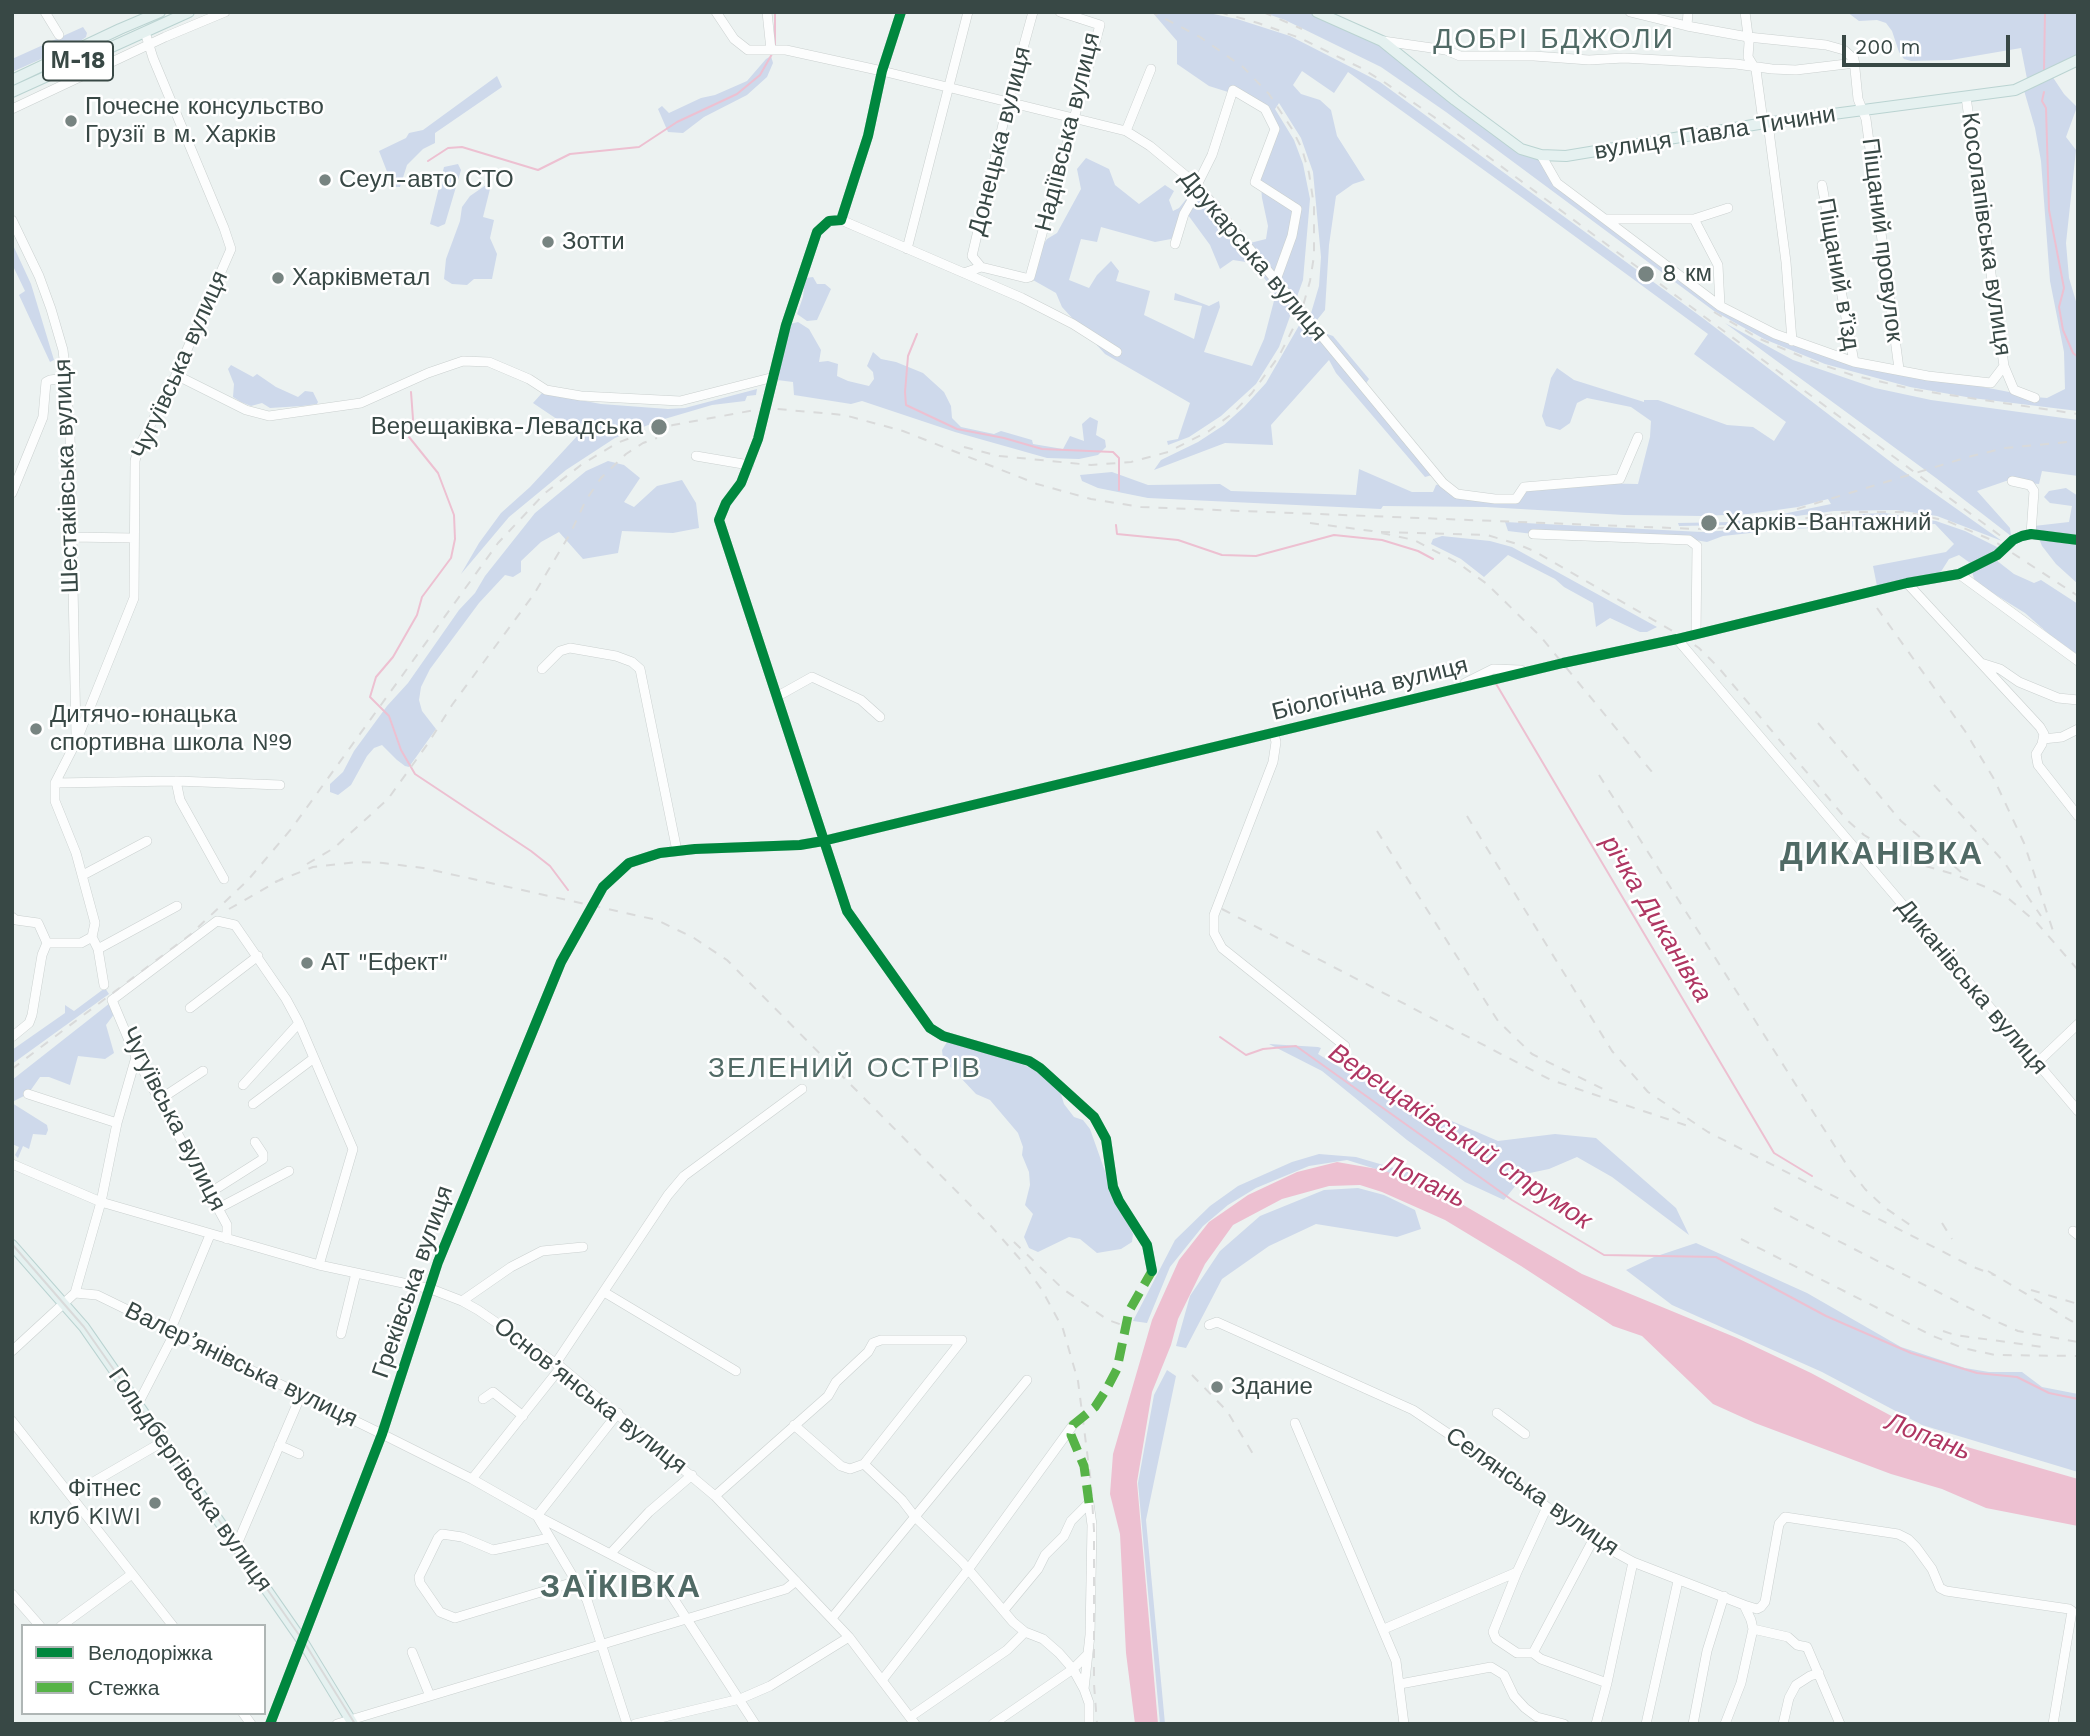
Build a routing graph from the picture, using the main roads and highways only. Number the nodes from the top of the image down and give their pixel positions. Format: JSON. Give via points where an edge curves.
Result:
{"nodes":[{"id":1,"x":160,"y":12,"type":"edge"},
{"id":2,"x":189,"y":12,"type":"edge"},
{"id":3,"x":1317,"y":12,"type":"edge"},
{"id":4,"x":141,"y":16,"type":"edge"},
{"id":5,"x":145,"y":32,"type":"junction"},
{"id":6,"x":2078,"y":60,"type":"edge"},
{"id":7,"x":12,"y":80,"type":"edge"},
{"id":8,"x":12,"y":92,"type":"edge"},
{"id":9,"x":12,"y":1245,"type":"edge"},
{"id":10,"x":352,"y":1721,"type":"edge"}],
"edges":[{"from":1,"to":4,"type":"main road","number":"М-18"},
{"from":2,"to":5,"type":"main road","number":"М-18"},
{"from":3,"to":6,"type":"main road","name":"вулиця Павла Тичини","via":[[1382,41],[1521,149],[1541,156],[2015,90]]},
{"from":4,"to":5,"type":"main road"},
{"from":4,"to":7,"type":"main road","number":"М-18"},
{"from":5,"to":8,"type":"main road","number":"М-18"},
{"from":9,"to":10,"type":"main road","name":"Гольдбергівська вулиця","via":[[65,1304],[164,1441]]}]}
